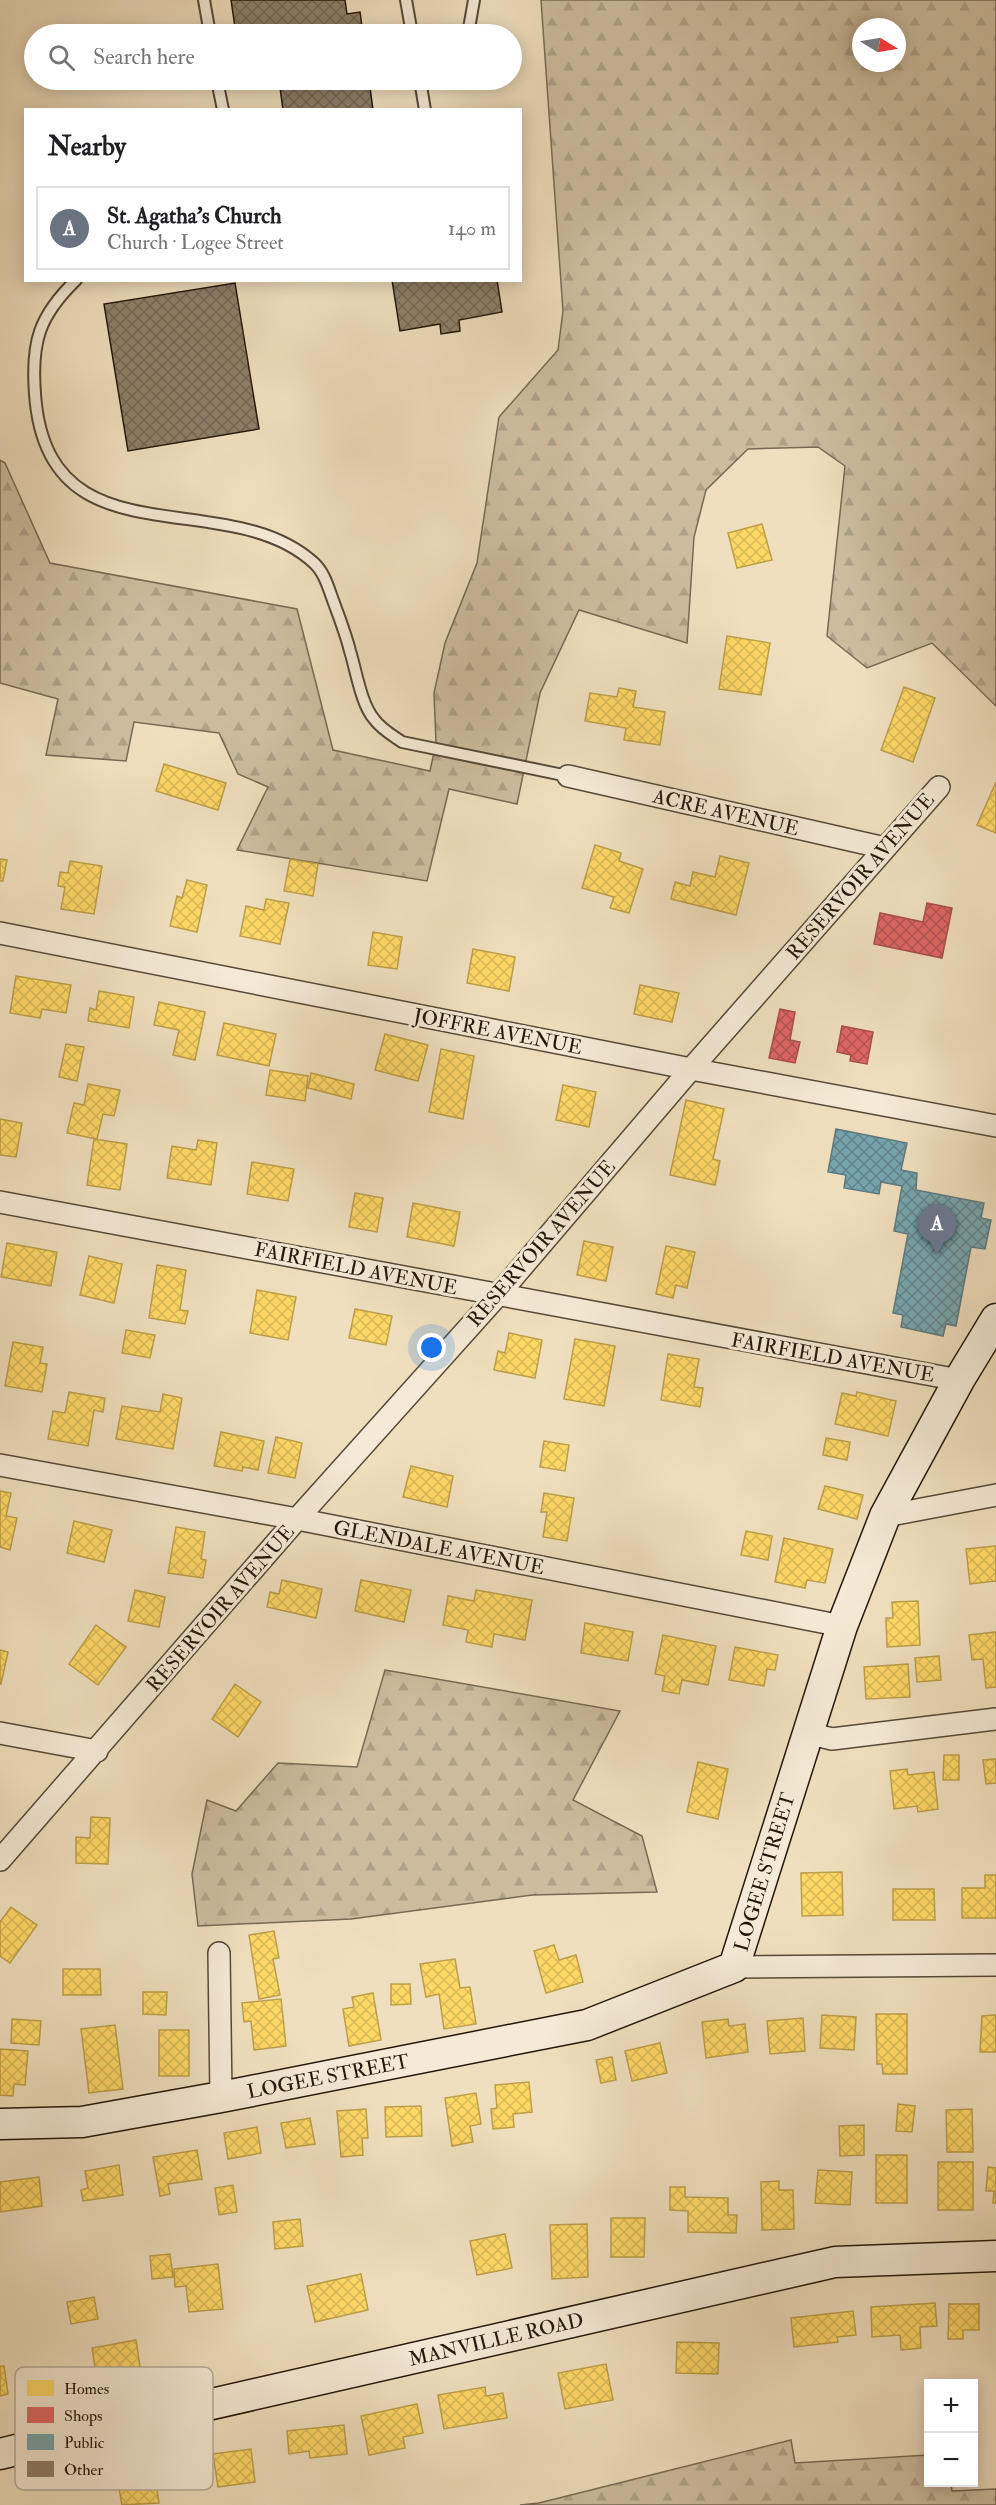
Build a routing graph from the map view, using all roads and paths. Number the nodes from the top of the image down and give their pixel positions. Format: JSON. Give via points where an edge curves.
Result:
{"nodes":[{"id":1,"x":204,"y":0,"type":"edge"},
{"id":2,"x":406,"y":0,"type":"edge"},
{"id":3,"x":474,"y":0,"type":"edge"},
{"id":4,"x":208,"y":24,"type":"edge"},
{"id":5,"x":410,"y":24,"type":"edge"},
{"id":6,"x":470,"y":24,"type":"edge"},
{"id":7,"x":220,"y":90,"type":"edge"},
{"id":8,"x":422,"y":90,"type":"edge"},
{"id":9,"x":223,"y":108,"type":"edge"},
{"id":10,"x":425,"y":108,"type":"edge"},
{"id":11,"x":74,"y":282,"type":"edge"},
{"id":12,"x":568,"y":776,"type":"joint"},
{"id":13,"x":939,"y":787,"type":"dead end"},
{"id":14,"x":885,"y":848,"type":"junction"},
{"id":15,"x":0,"y":933,"type":"edge"},
{"id":16,"x":691,"y":1069,"type":"junction"},
{"id":17,"x":996,"y":1126,"type":"edge"},
{"id":18,"x":0,"y":1202,"type":"edge"},
{"id":19,"x":498,"y":1295,"type":"junction"},
{"id":20,"x":996,"y":1319,"type":"edge"},
{"id":21,"x":959,"y":1380,"type":"junction"},
{"id":22,"x":0,"y":1465,"type":"edge"},
{"id":23,"x":996,"y":1495,"type":"edge"},
{"id":24,"x":885,"y":1516,"type":"junction"},
{"id":25,"x":297,"y":1519,"type":"junction"},
{"id":26,"x":842,"y":1626,"type":"junction"},
{"id":27,"x":996,"y":1719,"type":"edge"},
{"id":28,"x":0,"y":1732,"type":"edge"},
{"id":29,"x":808,"y":1733,"type":"junction"},
{"id":30,"x":97,"y":1751,"type":"junction"},
{"id":31,"x":0,"y":1860,"type":"edge"},
{"id":32,"x":219,"y":1953,"type":"dead end"},
{"id":33,"x":996,"y":1965,"type":"edge"},
{"id":34,"x":734,"y":1967,"type":"junction"},
{"id":35,"x":221,"y":2097,"type":"junction"},
{"id":36,"x":0,"y":2124,"type":"edge"},
{"id":37,"x":996,"y":2256,"type":"edge"},
{"id":38,"x":213,"y":2404,"type":"edge"},
{"id":39,"x":15,"y":2450,"type":"edge"},
{"id":40,"x":0,"y":2454,"type":"edge"}],
"edges":[{"from":1,"to":4,"type":"lane"},
{"from":2,"to":5,"type":"lane"},
{"from":3,"to":6,"type":"lane"},
{"from":7,"to":9,"type":"lane"},
{"from":8,"to":10,"type":"lane"},
{"from":11,"to":12,"type":"lane","via":[[47,313],[37,339],[33,375],[42,438],[70,482],[123,509],[239,528],[288,544],[318,566],[365,702],[384,729],[402,742]]},
{"from":12,"to":14,"type":"street","name":"ACRE AVENUE"},
{"from":13,"to":14,"type":"street","name":"RESERVOIR AVENUE"},
{"from":14,"to":16,"type":"street","name":"RESERVOIR AVENUE"},
{"from":15,"to":16,"type":"street","name":"JOFFRE AVENUE"},
{"from":16,"to":17,"type":"street","name":"JOFFRE AVENUE"},
{"from":16,"to":19,"type":"street","name":"RESERVOIR AVENUE"},
{"from":18,"to":19,"type":"street","name":"FAIRFIELD AVENUE"},
{"from":19,"to":21,"type":"street","name":"FAIRFIELD AVENUE"},
{"from":19,"to":25,"type":"street","name":"RESERVOIR AVENUE"},
{"from":20,"to":21,"type":"street","name":"LOGEE STREET"},
{"from":21,"to":24,"type":"street","name":"LOGEE STREET"},
{"from":22,"to":25,"type":"street","name":"GLENDALE AVENUE"},
{"from":23,"to":24,"type":"street"},
{"from":24,"to":26,"type":"street","name":"LOGEE STREET"},
{"from":25,"to":26,"type":"street","name":"GLENDALE AVENUE"},
{"from":25,"to":30,"type":"street","name":"RESERVOIR AVENUE"},
{"from":26,"to":29,"type":"street","name":"LOGEE STREET"},
{"from":27,"to":29,"type":"street","via":[[831,1739]]},
{"from":28,"to":30,"type":"street"},
{"from":29,"to":34,"type":"street","name":"LOGEE STREET"},
{"from":30,"to":31,"type":"street","name":"RESERVOIR AVENUE"},
{"from":32,"to":35,"type":"street"},
{"from":33,"to":34,"type":"street"},
{"from":34,"to":35,"type":"street","name":"LOGEE STREET","via":[[587,2025]]},
{"from":35,"to":36,"type":"street","name":"LOGEE STREET","via":[[82,2121]]},
{"from":37,"to":38,"type":"street","name":"MANVILLE ROAD","via":[[835,2262]]},
{"from":39,"to":40,"type":"street","name":"MANVILLE ROAD"}]}
